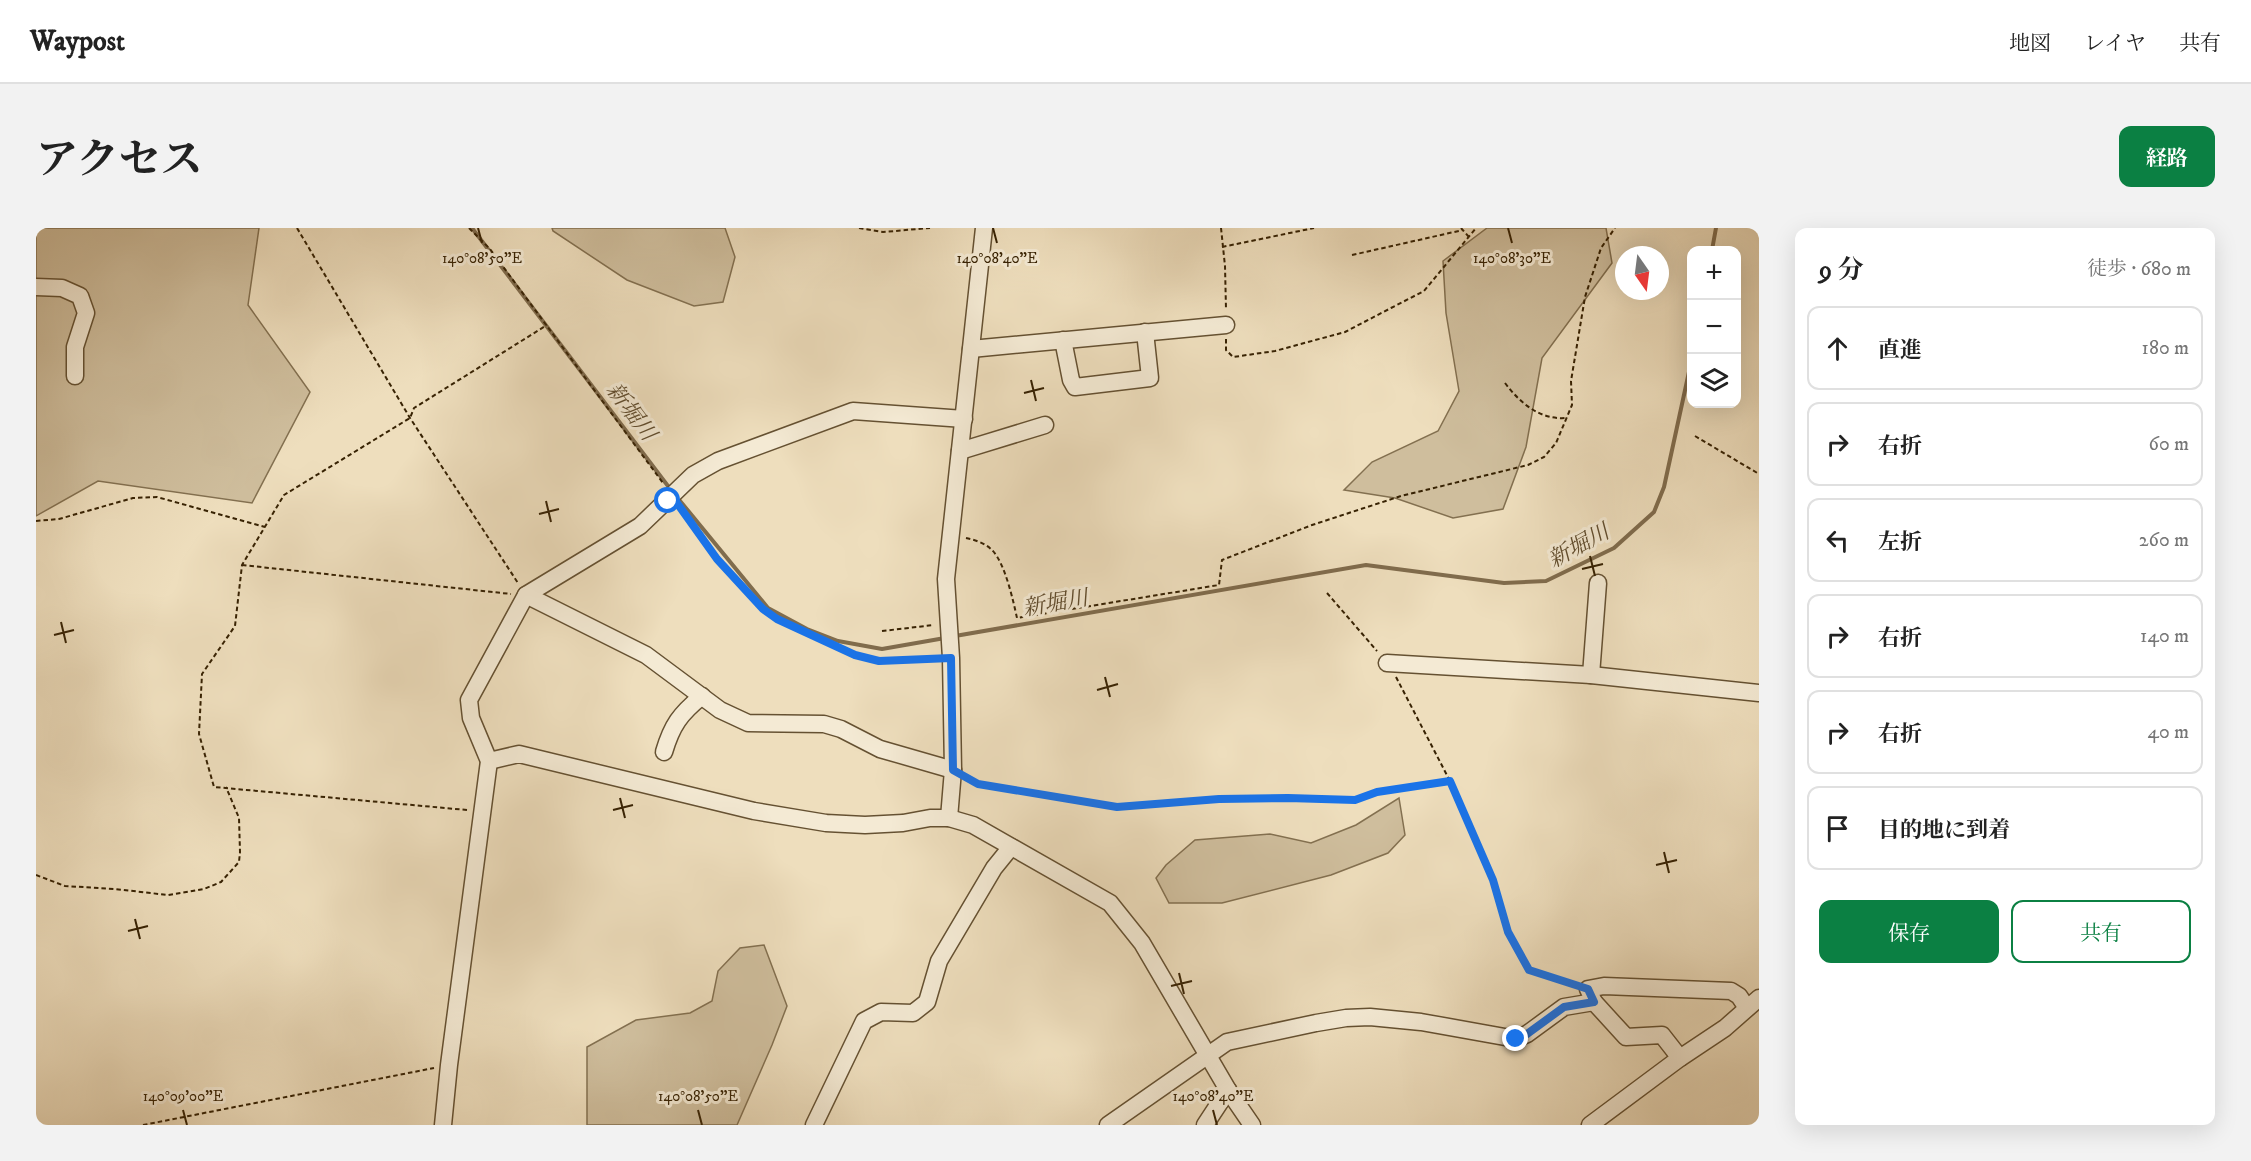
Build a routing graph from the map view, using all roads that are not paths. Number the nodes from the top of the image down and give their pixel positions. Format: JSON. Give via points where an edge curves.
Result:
{"nodes":[{"id":1,"x":984,"y":228,"type":"edge"},
{"id":2,"x":40,"y":284,"type":"edge"},
{"id":3,"x":1226,"y":325,"type":"road end"},
{"id":4,"x":1145,"y":332,"type":"junction"},
{"id":5,"x":1063,"y":340,"type":"junction"},
{"id":6,"x":971,"y":349,"type":"junction"},
{"id":7,"x":75,"y":376,"type":"dead end"},
{"id":8,"x":964,"y":419,"type":"junction"},
{"id":9,"x":1045,"y":425,"type":"dead end"},
{"id":10,"x":960,"y":451,"type":"junction"},
{"id":11,"x":1598,"y":583,"type":"dead end"},
{"id":12,"x":526,"y":595,"type":"junction"},
{"id":13,"x":1387,"y":663,"type":"road end"},
{"id":14,"x":1592,"y":675,"type":"junction"},
{"id":15,"x":1759,"y":693,"type":"edge"},
{"id":16,"x":702,"y":696,"type":"junction"},
{"id":17,"x":664,"y":752,"type":"dead end"},
{"id":18,"x":489,"y":760,"type":"junction"},
{"id":19,"x":953,"y":770,"type":"junction"},
{"id":20,"x":949,"y":818,"type":"junction"},
{"id":21,"x":1011,"y":847,"type":"junction"},
{"id":22,"x":1591,"y":995,"type":"junction"},
{"id":23,"x":1753,"y":1003,"type":"edge"},
{"id":24,"x":1209,"y":1054,"type":"junction"},
{"id":25,"x":1680,"y":1058,"type":"junction"},
{"id":26,"x":1228,"y":1090,"type":"junction"},
{"id":27,"x":443,"y":1125,"type":"edge"},
{"id":28,"x":814,"y":1125,"type":"edge"},
{"id":29,"x":1108,"y":1125,"type":"edge"},
{"id":30,"x":1205,"y":1125,"type":"edge"},
{"id":31,"x":1252,"y":1125,"type":"edge"},
{"id":32,"x":1590,"y":1125,"type":"edge"}],
"edges":[{"from":1,"to":6,"type":"street"},
{"from":2,"to":7,"type":"street","via":[[80,296],[86,313],[75,347]]},
{"from":3,"to":4,"type":"street"},
{"from":4,"to":5,"type":"street"},
{"from":4,"to":5,"type":"street","via":[[1150,378],[1075,387]]},
{"from":5,"to":6,"type":"street"},
{"from":6,"to":8,"type":"street"},
{"from":8,"to":10,"type":"street"},
{"from":8,"to":12,"type":"street","via":[[853,411],[718,461],[693,475],[640,526]]},
{"from":9,"to":10,"type":"street"},
{"from":10,"to":19,"type":"street","via":[[946,579]]},
{"from":11,"to":14,"type":"street"},
{"from":12,"to":16,"type":"street","via":[[646,654]]},
{"from":12,"to":18,"type":"street","via":[[469,700],[471,718]]},
{"from":13,"to":14,"type":"street"},
{"from":14,"to":15,"type":"street"},
{"from":16,"to":17,"type":"street","via":[[681,713]]},
{"from":16,"to":19,"type":"street","via":[[748,723],[824,724],[880,749]]},
{"from":18,"to":20,"type":"street","via":[[519,754],[754,811],[826,823],[874,825]]},
{"from":18,"to":27,"type":"street"},
{"from":19,"to":20,"type":"street"},
{"from":20,"to":21,"type":"street","via":[[973,825]]},
{"from":21,"to":24,"type":"street","via":[[1110,903],[1142,944]]},
{"from":21,"to":28,"type":"street","via":[[994,868],[939,961],[927,1002],[912,1013],[881,1012],[864,1021]]},
{"from":22,"to":23,"type":"street","via":[[1604,986],[1731,991]]},
{"from":22,"to":24,"type":"street","via":[[1564,1007],[1516,1039],[1421,1022],[1358,1017],[1227,1042]]},
{"from":22,"to":25,"type":"street","via":[[1626,1037],[1662,1035]]},
{"from":23,"to":25,"type":"street","via":[[1725,1028]]},
{"from":24,"to":26,"type":"street"},
{"from":24,"to":29,"type":"street"},
{"from":25,"to":32,"type":"street"},
{"from":26,"to":30,"type":"street"},
{"from":26,"to":31,"type":"street"}]}
